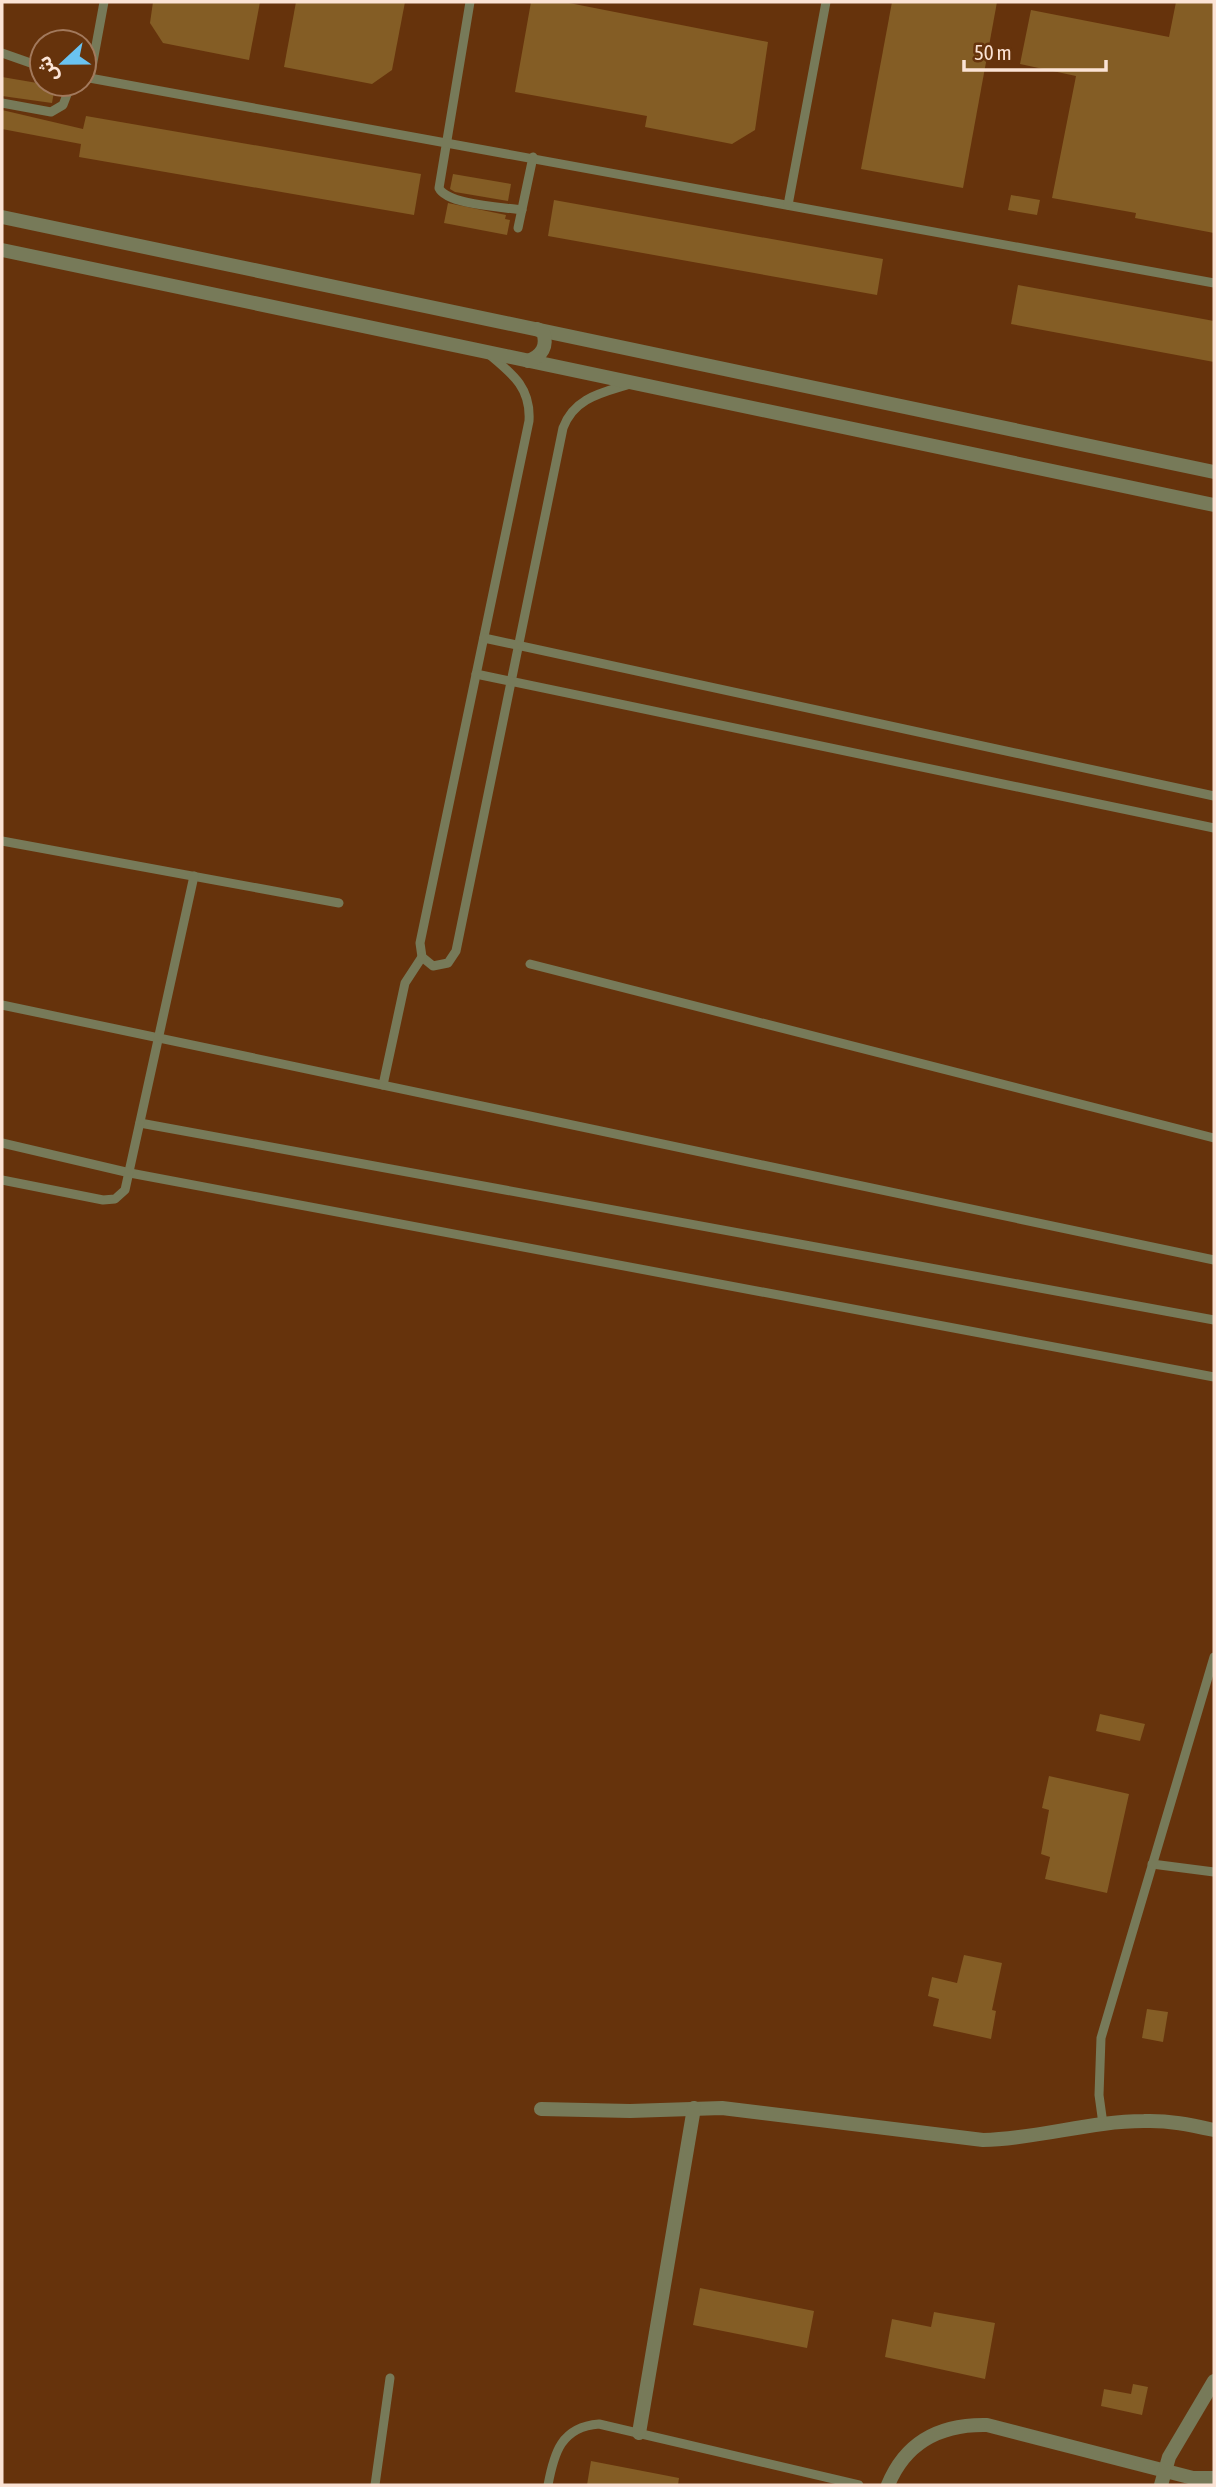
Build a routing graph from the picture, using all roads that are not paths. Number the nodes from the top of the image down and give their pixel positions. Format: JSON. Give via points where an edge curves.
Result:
{"nodes":[{"id":1,"x":104,"y":2,"type":"edge"},
{"id":2,"x":471,"y":2,"type":"edge"},
{"id":3,"x":826,"y":2,"type":"edge"},
{"id":4,"x":98,"y":28,"type":"edge"},
{"id":5,"x":2,"y":53,"type":"edge"},
{"id":6,"x":28,"y":62,"type":"edge"},
{"id":7,"x":98,"y":79,"type":"edge"},
{"id":8,"x":66,"y":98,"type":"edge"},
{"id":9,"x":2,"y":103,"type":"edge"},
{"id":10,"x":446,"y":141,"type":"junction"},
{"id":11,"x":533,"y":157,"type":"junction"},
{"id":12,"x":788,"y":205,"type":"junction"},
{"id":13,"x":522,"y":211,"type":"junction"},
{"id":14,"x":2,"y":217,"type":"edge"},
{"id":15,"x":518,"y":228,"type":"dead end"},
{"id":16,"x":2,"y":250,"type":"edge"},
{"id":17,"x":1214,"y":283,"type":"edge"},
{"id":18,"x":537,"y":329,"type":"junction"},
{"id":19,"x":485,"y":350,"type":"junction"},
{"id":20,"x":528,"y":361,"type":"junction"},
{"id":21,"x":634,"y":383,"type":"junction"},
{"id":22,"x":1214,"y":472,"type":"edge"},
{"id":23,"x":1214,"y":505,"type":"edge"},
{"id":24,"x":484,"y":638,"type":"junction"},
{"id":25,"x":518,"y":646,"type":"junction"},
{"id":26,"x":476,"y":674,"type":"junction"},
{"id":27,"x":510,"y":681,"type":"junction"},
{"id":28,"x":1214,"y":796,"type":"edge"},
{"id":29,"x":1214,"y":828,"type":"edge"},
{"id":30,"x":2,"y":841,"type":"edge"},
{"id":31,"x":194,"y":876,"type":"junction"},
{"id":32,"x":339,"y":903,"type":"dead end"},
{"id":33,"x":422,"y":957,"type":"junction"},
{"id":34,"x":530,"y":964,"type":"dead end"},
{"id":35,"x":2,"y":1005,"type":"edge"},
{"id":36,"x":159,"y":1038,"type":"junction"},
{"id":37,"x":383,"y":1085,"type":"junction"},
{"id":38,"x":140,"y":1123,"type":"junction"},
{"id":39,"x":1214,"y":1138,"type":"edge"},
{"id":40,"x":2,"y":1143,"type":"edge"},
{"id":41,"x":130,"y":1173,"type":"junction"},
{"id":42,"x":2,"y":1180,"type":"edge"},
{"id":43,"x":1214,"y":1260,"type":"edge"},
{"id":44,"x":1214,"y":1320,"type":"edge"},
{"id":45,"x":1214,"y":1377,"type":"edge"},
{"id":46,"x":1214,"y":1657,"type":"edge"},
{"id":47,"x":1152,"y":1864,"type":"junction"},
{"id":48,"x":1214,"y":1871,"type":"edge"},
{"id":49,"x":694,"y":2108,"type":"junction"},
{"id":50,"x":541,"y":2109,"type":"dead end"},
{"id":51,"x":1103,"y":2124,"type":"junction"},
{"id":52,"x":1214,"y":2130,"type":"edge"},
{"id":53,"x":390,"y":2378,"type":"dead end"},
{"id":54,"x":1214,"y":2381,"type":"edge"},
{"id":55,"x":639,"y":2433,"type":"junction"},
{"id":56,"x":1163,"y":2478,"type":"edge"},
{"id":57,"x":1214,"y":2479,"type":"edge"},
{"id":58,"x":375,"y":2485,"type":"edge"},
{"id":59,"x":548,"y":2485,"type":"edge"},
{"id":60,"x":859,"y":2485,"type":"edge"},
{"id":61,"x":888,"y":2485,"type":"edge"}],
"edges":[{"from":1,"to":4,"type":"lane"},
{"from":2,"to":10,"type":"lane"},
{"from":3,"to":12,"type":"lane"},
{"from":5,"to":6,"type":"lane"},
{"from":7,"to":10,"type":"lane"},
{"from":8,"to":9,"type":"lane","via":[[64,105],[51,112]]},
{"from":10,"to":11,"type":"lane"},
{"from":10,"to":13,"type":"lane","via":[[439,182],[442,194]]},
{"from":11,"to":12,"type":"lane"},
{"from":11,"to":13,"type":"lane"},
{"from":12,"to":17,"type":"lane"},
{"from":13,"to":15,"type":"lane"},
{"from":14,"to":18,"type":"street"},
{"from":16,"to":19,"type":"street"},
{"from":18,"to":20,"type":"street","via":[[545,346]]},
{"from":18,"to":22,"type":"street"},
{"from":19,"to":20,"type":"street"},
{"from":19,"to":24,"type":"lane","via":[[521,383],[530,408]]},
{"from":20,"to":21,"type":"street"},
{"from":21,"to":23,"type":"street"},
{"from":21,"to":25,"type":"lane","via":[[585,399],[567,416]]},
{"from":24,"to":25,"type":"lane"},
{"from":24,"to":26,"type":"lane"},
{"from":25,"to":27,"type":"lane"},
{"from":25,"to":28,"type":"lane"},
{"from":26,"to":27,"type":"lane"},
{"from":26,"to":33,"type":"lane","via":[[420,943]]},
{"from":27,"to":29,"type":"lane"},
{"from":27,"to":33,"type":"lane","via":[[456,951],[441,966]]},
{"from":30,"to":31,"type":"lane"},
{"from":31,"to":32,"type":"lane"},
{"from":31,"to":36,"type":"lane"},
{"from":33,"to":37,"type":"lane","via":[[401,994]]},
{"from":34,"to":39,"type":"lane"},
{"from":35,"to":36,"type":"lane"},
{"from":36,"to":37,"type":"lane"},
{"from":36,"to":38,"type":"lane"},
{"from":37,"to":43,"type":"lane"},
{"from":38,"to":41,"type":"lane"},
{"from":38,"to":44,"type":"lane"},
{"from":40,"to":41,"type":"lane"},
{"from":41,"to":42,"type":"lane","via":[[125,1190],[109,1200]]},
{"from":41,"to":45,"type":"lane"},
{"from":46,"to":47,"type":"lane"},
{"from":47,"to":48,"type":"lane"},
{"from":47,"to":51,"type":"lane","via":[[1101,2038],[1098,2076]]},
{"from":49,"to":50,"type":"street"},
{"from":49,"to":51,"type":"street","via":[[768,2112],[983,2140],[1023,2139]]},
{"from":49,"to":55,"type":"street"},
{"from":51,"to":52,"type":"street","via":[[1145,2121]]},
{"from":53,"to":58,"type":"lane"},
{"from":54,"to":56,"type":"street","via":[[1176,2444]]},
{"from":55,"to":59,"type":"lane","via":[[598,2424],[575,2430],[557,2447]]},
{"from":55,"to":60,"type":"lane"},
{"from":56,"to":57,"type":"street"},
{"from":56,"to":61,"type":"street","via":[[988,2425],[965,2424],[943,2429],[906,2453]]}]}
